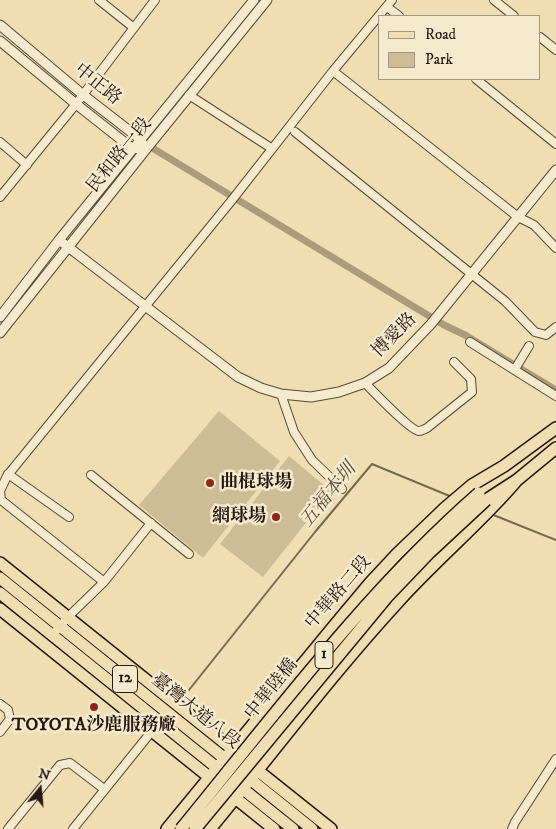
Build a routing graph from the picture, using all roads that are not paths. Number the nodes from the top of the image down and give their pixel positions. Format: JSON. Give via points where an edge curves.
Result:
{"nodes":[{"id":1,"x":99,"y":0,"type":"edge"},
{"id":2,"x":156,"y":0,"type":"edge"},
{"id":3,"x":254,"y":0,"type":"edge"},
{"id":4,"x":267,"y":0,"type":"edge"},
{"id":5,"x":494,"y":0,"type":"edge"},
{"id":6,"x":390,"y":3,"type":"edge"},
{"id":7,"x":380,"y":15,"type":"edge"},
{"id":8,"x":398,"y":15,"type":"edge"},
{"id":9,"x":513,"y":15,"type":"edge"},
{"id":10,"x":378,"y":17,"type":"edge"},
{"id":11,"x":0,"y":25,"type":"edge"},
{"id":12,"x":134,"y":28,"type":"junction"},
{"id":13,"x":541,"y":38,"type":"edge"},
{"id":14,"x":0,"y":40,"type":"edge"},
{"id":15,"x":556,"y":50,"type":"edge"},
{"id":16,"x":333,"y":70,"type":"junction"},
{"id":17,"x":477,"y":80,"type":"edge"},
{"id":18,"x":82,"y":94,"type":"junction"},
{"id":19,"x":190,"y":96,"type":"junction"},
{"id":20,"x":76,"y":104,"type":"junction"},
{"id":21,"x":295,"y":132,"type":"dead end"},
{"id":22,"x":140,"y":139,"type":"junction"},
{"id":23,"x":0,"y":142,"type":"edge"},
{"id":24,"x":556,"y":144,"type":"edge"},
{"id":25,"x":133,"y":148,"type":"junction"},
{"id":26,"x":146,"y":148,"type":"junction"},
{"id":27,"x":271,"y":148,"type":"junction"},
{"id":28,"x":27,"y":165,"type":"junction"},
{"id":29,"x":556,"y":170,"type":"edge"},
{"id":30,"x":0,"y":197,"type":"edge"},
{"id":31,"x":518,"y":217,"type":"junction"},
{"id":32,"x":59,"y":240,"type":"junction"},
{"id":33,"x":68,"y":247,"type":"junction"},
{"id":34,"x":556,"y":248,"type":"edge"},
{"id":35,"x":472,"y":274,"type":"junction"},
{"id":36,"x":144,"y":306,"type":"junction"},
{"id":37,"x":0,"y":317,"type":"edge"},
{"id":38,"x":556,"y":327,"type":"edge"},
{"id":39,"x":0,"y":333,"type":"edge"},
{"id":40,"x":470,"y":342,"type":"dead end"},
{"id":41,"x":529,"y":346,"type":"dead end"},
{"id":42,"x":454,"y":362,"type":"dead end"},
{"id":43,"x":515,"y":369,"type":"junction"},
{"id":44,"x":365,"y":383,"type":"junction"},
{"id":45,"x":281,"y":394,"type":"junction"},
{"id":46,"x":556,"y":396,"type":"edge"},
{"id":47,"x":556,"y":428,"type":"edge"},
{"id":48,"x":556,"y":448,"type":"edge"},
{"id":49,"x":504,"y":466,"type":"junction"},
{"id":50,"x":5,"y":474,"type":"edge"},
{"id":51,"x":91,"y":475,"type":"dead end"},
{"id":52,"x":516,"y":480,"type":"junction"},
{"id":53,"x":342,"y":489,"type":"dead end"},
{"id":54,"x":483,"y":497,"type":"junction"},
{"id":55,"x":69,"y":516,"type":"dead end"},
{"id":56,"x":151,"y":523,"type":"junction"},
{"id":57,"x":189,"y":554,"type":"dead end"},
{"id":58,"x":0,"y":563,"type":"edge"},
{"id":59,"x":0,"y":578,"type":"edge"},
{"id":60,"x":104,"y":582,"type":"junction"},
{"id":61,"x":0,"y":593,"type":"edge"},
{"id":62,"x":0,"y":609,"type":"edge"},
{"id":63,"x":68,"y":617,"type":"junction"},
{"id":64,"x":60,"y":626,"type":"junction"},
{"id":65,"x":53,"y":636,"type":"junction"},
{"id":66,"x":45,"y":645,"type":"junction"},
{"id":67,"x":0,"y":704,"type":"edge"},
{"id":68,"x":152,"y":731,"type":"junction"},
{"id":69,"x":0,"y":732,"type":"edge"},
{"id":70,"x":232,"y":749,"type":"junction"},
{"id":71,"x":556,"y":759,"type":"edge"},
{"id":72,"x":218,"y":767,"type":"junction"},
{"id":73,"x":258,"y":770,"type":"junction"},
{"id":74,"x":244,"y":788,"type":"junction"},
{"id":75,"x":104,"y":789,"type":"junction"},
{"id":76,"x":8,"y":829,"type":"edge"},
{"id":77,"x":73,"y":829,"type":"edge"},
{"id":78,"x":167,"y":829,"type":"edge"},
{"id":79,"x":181,"y":829,"type":"edge"},
{"id":80,"x":195,"y":829,"type":"edge"},
{"id":81,"x":210,"y":829,"type":"edge"},
{"id":82,"x":274,"y":829,"type":"edge"},
{"id":83,"x":293,"y":829,"type":"edge"},
{"id":84,"x":312,"y":829,"type":"edge"},
{"id":85,"x":331,"y":829,"type":"edge"},
{"id":86,"x":512,"y":829,"type":"edge"}],
"edges":[{"from":1,"to":12,"type":"street"},
{"from":2,"to":12,"type":"street"},
{"from":3,"to":22,"type":"street","name":"民和路一段"},
{"from":4,"to":19,"type":"street","name":"民和路一段"},
{"from":5,"to":9,"type":"street"},
{"from":6,"to":7,"type":"street"},
{"from":6,"to":8,"type":"street"},
{"from":10,"to":16,"type":"street"},
{"from":11,"to":18,"type":"street","name":"中正路"},
{"from":12,"to":18,"type":"street"},
{"from":13,"to":15,"type":"street"},
{"from":14,"to":20,"type":"street","name":"中正路"},
{"from":16,"to":27,"type":"street"},
{"from":16,"to":31,"type":"street"},
{"from":17,"to":24,"type":"street"},
{"from":18,"to":20,"type":"street"},
{"from":18,"to":22,"type":"street","name":"中正路"},
{"from":19,"to":26,"type":"street","name":"民和路一段"},
{"from":19,"to":27,"type":"street"},
{"from":20,"to":25,"type":"street","name":"中正路"},
{"from":20,"to":28,"type":"street"},
{"from":21,"to":35,"type":"street"},
{"from":22,"to":25,"type":"street","name":"民和路一段"},
{"from":22,"to":26,"type":"street","name":"中正路"},
{"from":23,"to":28,"type":"street"},
{"from":25,"to":26,"type":"street"},
{"from":25,"to":32,"type":"street","name":"民和路一段"},
{"from":26,"to":33,"type":"street","name":"民和路一段"},
{"from":27,"to":36,"type":"street"},
{"from":28,"to":30,"type":"street"},
{"from":29,"to":31,"type":"street","name":"博愛路"},
{"from":31,"to":34,"type":"street","via":[[534,225]]},
{"from":31,"to":35,"type":"street","name":"博愛路"},
{"from":32,"to":33,"type":"street","name":"博愛路"},
{"from":32,"to":37,"type":"street","name":"民和路一段"},
{"from":33,"to":36,"type":"street","name":"博愛路"},
{"from":33,"to":39,"type":"street","name":"民和路一段"},
{"from":35,"to":38,"type":"street","via":[[535,332],[546,335]]},
{"from":35,"to":44,"type":"street","name":"博愛路","via":[[389,368]]},
{"from":36,"to":45,"type":"street","name":"博愛路","via":[[238,377]]},
{"from":36,"to":50,"type":"street"},
{"from":40,"to":43,"type":"street"},
{"from":41,"to":43,"type":"street"},
{"from":42,"to":44,"type":"street","via":[[471,379],[472,392],[419,431],[414,430]]},
{"from":43,"to":46,"type":"street"},
{"from":44,"to":45,"type":"street","name":"博愛路","via":[[311,397]]},
{"from":45,"to":53,"type":"street","via":[[294,432],[312,460]]},
{"from":47,"to":49,"type":"main road","name":"中華路二段","number":"1"},
{"from":48,"to":52,"type":"main road","number":"1"},
{"from":49,"to":54,"type":"main road","name":"中華路二段","number":"1"},
{"from":49,"to":70,"type":"main road","name":"中華路二段","number":"1","via":[[472,485],[397,554]]},
{"from":50,"to":55,"type":"street"},
{"from":50,"to":60,"type":"street","via":[[1,500]]},
{"from":51,"to":56,"type":"street"},
{"from":52,"to":54,"type":"main road","number":"1"},
{"from":52,"to":73,"type":"main road","number":"1","via":[[493,508],[396,604]]},
{"from":54,"to":79,"type":"main road","name":"中華陸橋","number":"1","bridge":true,"via":[[422,545],[379,590]]},
{"from":54,"to":80,"type":"main road","name":"中華陸橋","number":"1","bridge":true,"via":[[388,597]]},
{"from":56,"to":57,"type":"street"},
{"from":56,"to":60,"type":"street"},
{"from":58,"to":63,"type":"main road","name":"臺灣大道八段","number":"12"},
{"from":59,"to":64,"type":"main road","name":"臺灣大道八段","number":"12"},
{"from":60,"to":63,"type":"street"},
{"from":61,"to":65,"type":"main road","name":"臺灣大道八段","number":"12"},
{"from":62,"to":66,"type":"main road","name":"臺灣大道八段","number":"12"},
{"from":63,"to":64,"type":"street"},
{"from":63,"to":70,"type":"main road","name":"臺灣大道八段","number":"12"},
{"from":64,"to":65,"type":"street"},
{"from":64,"to":72,"type":"main road","name":"臺灣大道八段","number":"12"},
{"from":65,"to":66,"type":"street"},
{"from":65,"to":72,"type":"main road","name":"臺灣大道八段","number":"12"},
{"from":66,"to":68,"type":"main road","name":"臺灣大道八段","number":"12"},
{"from":67,"to":69,"type":"street","via":[[8,710],[10,719]]},
{"from":68,"to":72,"type":"main road","name":"臺灣大道八段","number":"12"},
{"from":68,"to":75,"type":"street"},
{"from":70,"to":72,"type":"main road","name":"中華路二段","number":"1"},
{"from":70,"to":73,"type":"main road","name":"臺灣大道八段","number":"12"},
{"from":70,"to":74,"type":"main road","name":"臺灣大道八段","number":"12"},
{"from":71,"to":86,"type":"street"},
{"from":72,"to":74,"type":"main road","name":"臺灣大道八段","number":"12"},
{"from":72,"to":74,"type":"main road","name":"臺灣大道八段","number":"12"},
{"from":72,"to":78,"type":"main road","number":"1"},
{"from":73,"to":74,"type":"main road","number":"1"},
{"from":73,"to":85,"type":"main road","name":"臺灣大道八段","number":"12"},
{"from":74,"to":81,"type":"main road","number":"1"},
{"from":74,"to":82,"type":"main road","name":"臺灣大道八段","number":"12"},
{"from":74,"to":83,"type":"main road","name":"臺灣大道八段","number":"12"},
{"from":74,"to":84,"type":"main road","name":"臺灣大道八段","number":"12"},
{"from":75,"to":76,"type":"street","via":[[70,763],[60,765]]},
{"from":75,"to":77,"type":"street"}]}
